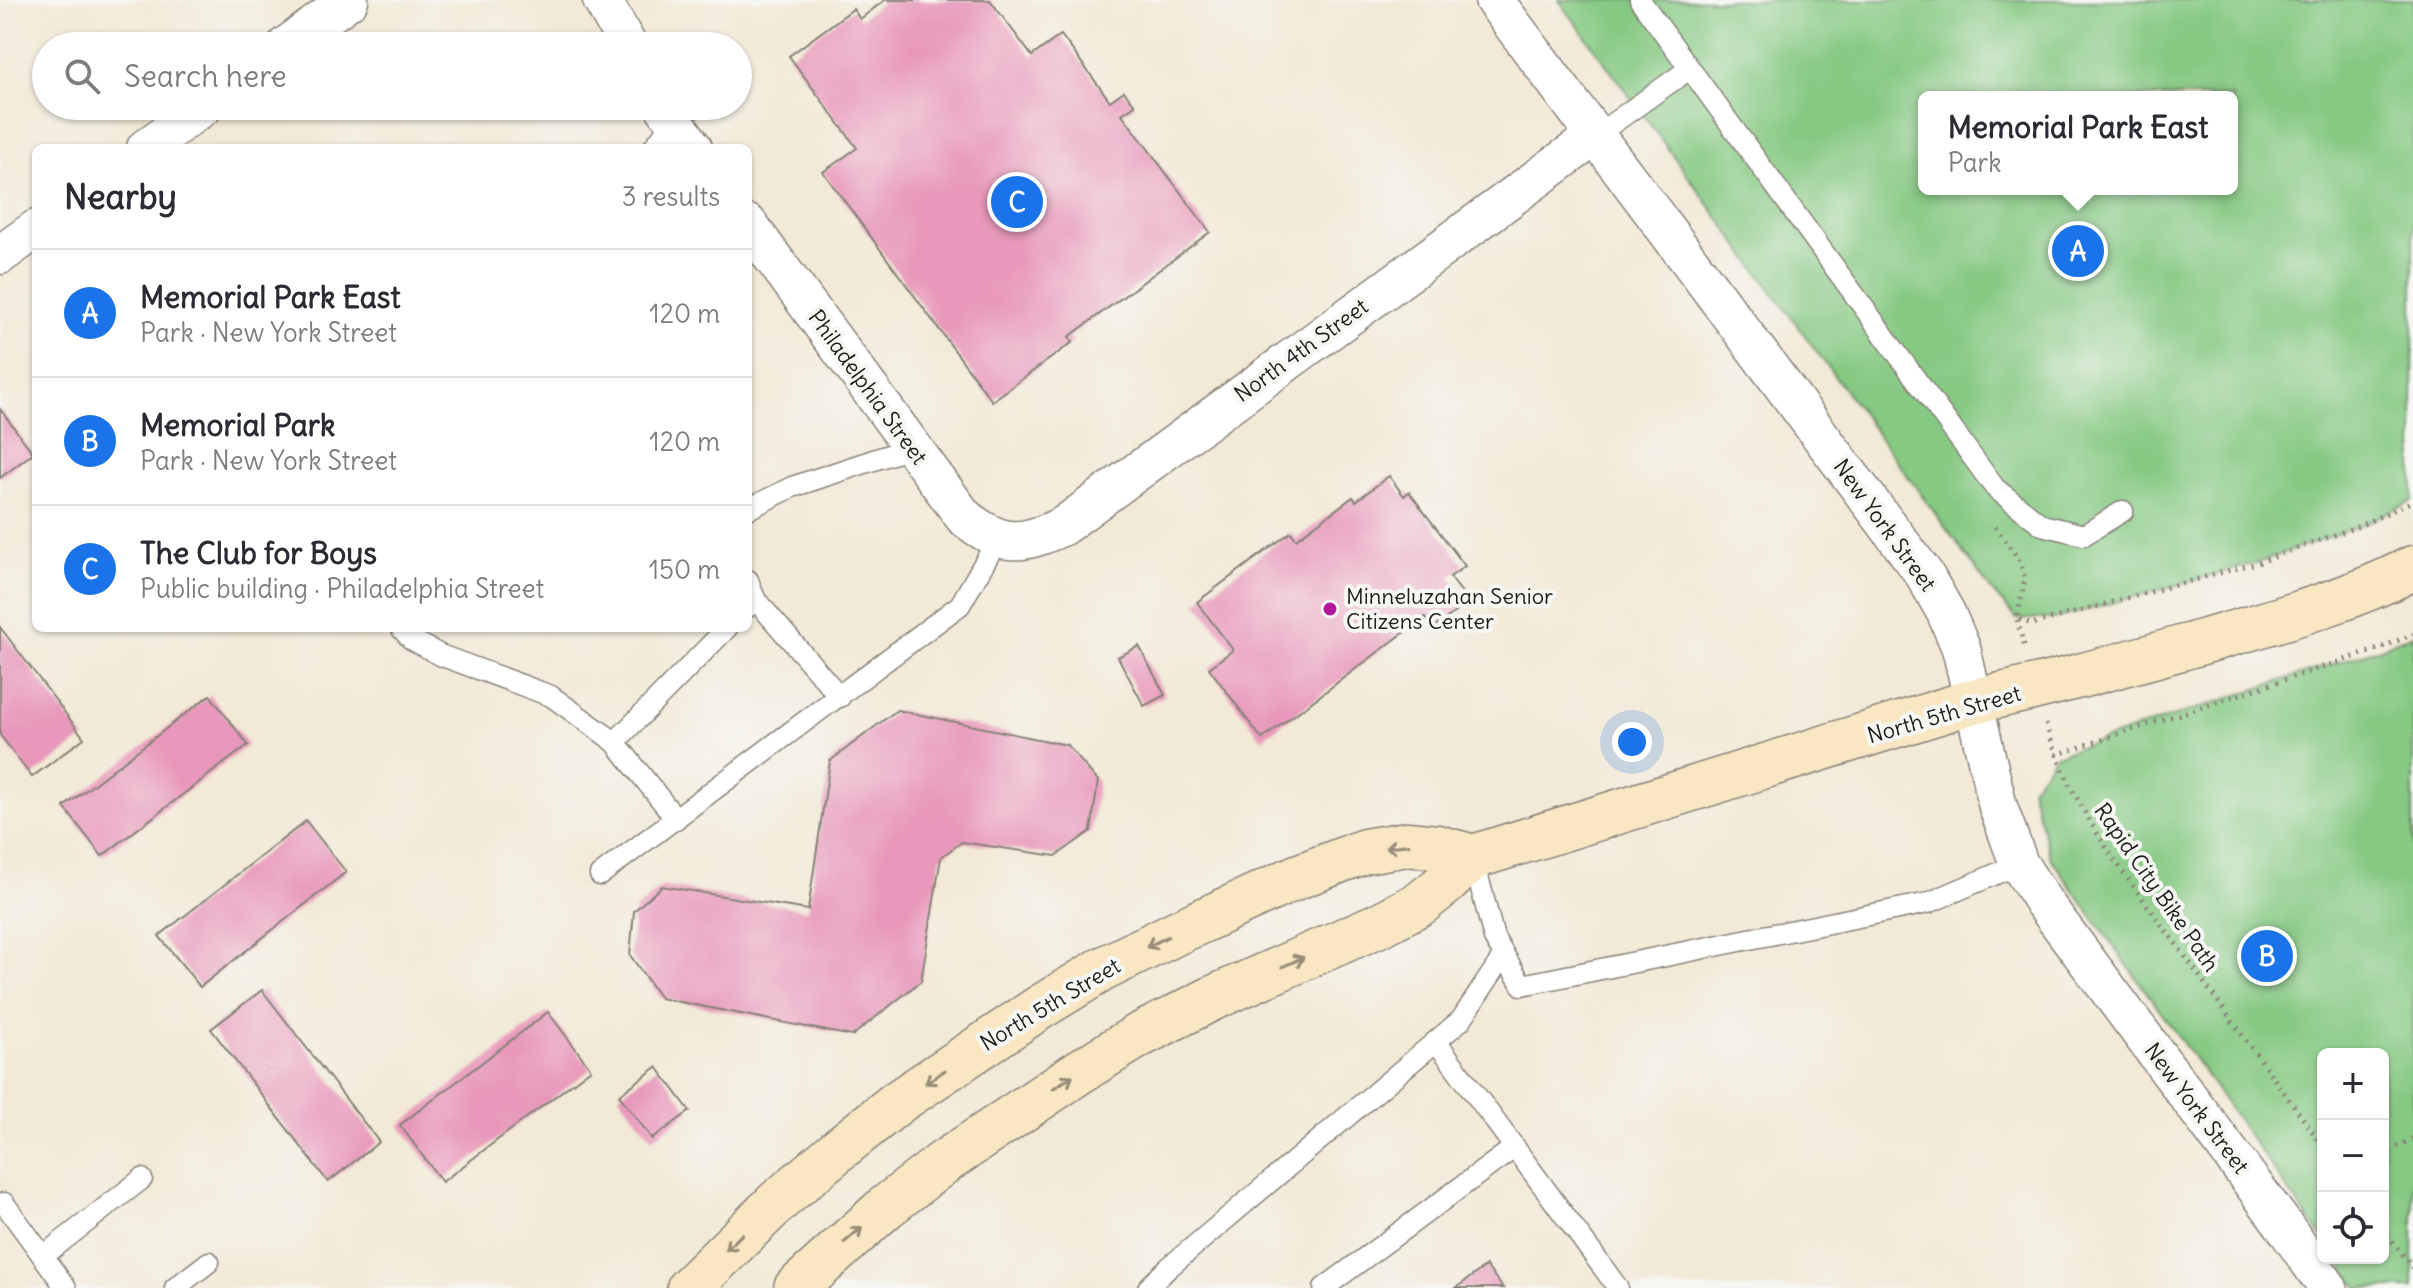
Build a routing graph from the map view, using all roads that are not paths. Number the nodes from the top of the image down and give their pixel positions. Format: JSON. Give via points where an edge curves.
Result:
{"nodes":[{"id":1,"x":349,"y":0,"type":"edge"},
{"id":2,"x":602,"y":0,"type":"edge"},
{"id":3,"x":1494,"y":0,"type":"edge"},
{"id":4,"x":1640,"y":0,"type":"edge"},
{"id":5,"x":305,"y":32,"type":"edge"},
{"id":6,"x":620,"y":32,"type":"edge"},
{"id":7,"x":1689,"y":69,"type":"junction"},
{"id":8,"x":185,"y":120,"type":"edge"},
{"id":9,"x":1595,"y":136,"type":"junction"},
{"id":10,"x":152,"y":144,"type":"edge"},
{"id":11,"x":752,"y":229,"type":"edge"},
{"id":12,"x":32,"y":232,"type":"edge"},
{"id":13,"x":0,"y":255,"type":"edge"},
{"id":14,"x":913,"y":447,"type":"junction"},
{"id":15,"x":752,"y":507,"type":"edge"},
{"id":16,"x":2123,"y":511,"type":"dead end"},
{"id":17,"x":998,"y":539,"type":"junction"},
{"id":18,"x":2413,"y":568,"type":"edge"},
{"id":19,"x":752,"y":597,"type":"edge"},
{"id":20,"x":405,"y":632,"type":"edge"},
{"id":21,"x":723,"y":632,"type":"edge"},
{"id":22,"x":840,"y":697,"type":"junction"},
{"id":23,"x":1974,"y":701,"type":"junction"},
{"id":24,"x":615,"y":742,"type":"junction"},
{"id":25,"x":676,"y":819,"type":"junction"},
{"id":26,"x":1473,"y":857,"type":"junction"},
{"id":27,"x":2019,"y":864,"type":"junction"},
{"id":28,"x":600,"y":875,"type":"dead end"},
{"id":29,"x":1504,"y":955,"type":"junction"},
{"id":30,"x":1436,"y":1041,"type":"junction"},
{"id":31,"x":1515,"y":1147,"type":"junction"},
{"id":32,"x":142,"y":1179,"type":"dead end"},
{"id":33,"x":4,"y":1203,"type":"dead end"},
{"id":34,"x":43,"y":1256,"type":"junction"},
{"id":35,"x":209,"y":1262,"type":"dead end"},
{"id":36,"x":1616,"y":1286,"type":"edge"},
{"id":37,"x":66,"y":1288,"type":"edge"},
{"id":38,"x":175,"y":1288,"type":"edge"},
{"id":39,"x":689,"y":1288,"type":"edge"},
{"id":40,"x":796,"y":1288,"type":"edge"},
{"id":41,"x":1148,"y":1288,"type":"edge"},
{"id":42,"x":1324,"y":1288,"type":"edge"},
{"id":43,"x":2328,"y":1288,"type":"edge"}],
"edges":[{"from":1,"to":5,"type":"street"},
{"from":2,"to":6,"type":"street"},
{"from":3,"to":9,"type":"street","name":"New York Street"},
{"from":4,"to":7,"type":"lane"},
{"from":7,"to":9,"type":"lane"},
{"from":7,"to":16,"type":"lane","via":[[1995,488],[2042,525],[2084,535]]},
{"from":8,"to":10,"type":"street"},
{"from":9,"to":17,"type":"street","name":"North 4th Street","via":[[1063,526],[1018,542]]},
{"from":9,"to":23,"type":"street","name":"New York Street","via":[[1924,574],[1961,648]]},
{"from":11,"to":14,"type":"street","name":"Philadelphia Street"},
{"from":12,"to":13,"type":"street"},
{"from":14,"to":15,"type":"lane","via":[[792,487]]},
{"from":14,"to":17,"type":"street","name":"Philadelphia Street","via":[[964,517]]},
{"from":17,"to":22,"type":"lane","via":[[960,605]]},
{"from":18,"to":23,"type":"main road","name":"North 5th Street","via":[[2284,619]]},
{"from":19,"to":22,"type":"lane"},
{"from":20,"to":24,"type":"lane","via":[[440,655],[551,696]]},
{"from":21,"to":24,"type":"lane"},
{"from":22,"to":25,"type":"lane"},
{"from":23,"to":26,"type":"main road","name":"North 5th Street"},
{"from":23,"to":27,"type":"street","name":"New York Street","via":[[1998,807]]},
{"from":24,"to":25,"type":"lane"},
{"from":25,"to":28,"type":"lane"},
{"from":26,"to":29,"type":"lane","via":[[1494,938]]},
{"from":26,"to":39,"type":"main road","name":"North 5th Street","one_way":true,"via":[[1407,844],[1365,851],[1297,877],[1101,970],[898,1102],[777,1202]]},
{"from":40,"to":26,"type":"main road","name":"North 5th Street","one_way":true,"via":[[943,1163],[1079,1072],[1213,998],[1421,903]]},
{"from":27,"to":29,"type":"lane","via":[[1928,903],[1522,985]]},
{"from":27,"to":43,"type":"street","name":"New York Street"},
{"from":29,"to":30,"type":"lane","via":[[1461,1020]]},
{"from":30,"to":31,"type":"lane"},
{"from":30,"to":41,"type":"lane"},
{"from":31,"to":36,"type":"lane"},
{"from":31,"to":42,"type":"lane"},
{"from":32,"to":34,"type":"lane"},
{"from":33,"to":34,"type":"lane"},
{"from":34,"to":37,"type":"lane"},
{"from":35,"to":38,"type":"lane"}]}
